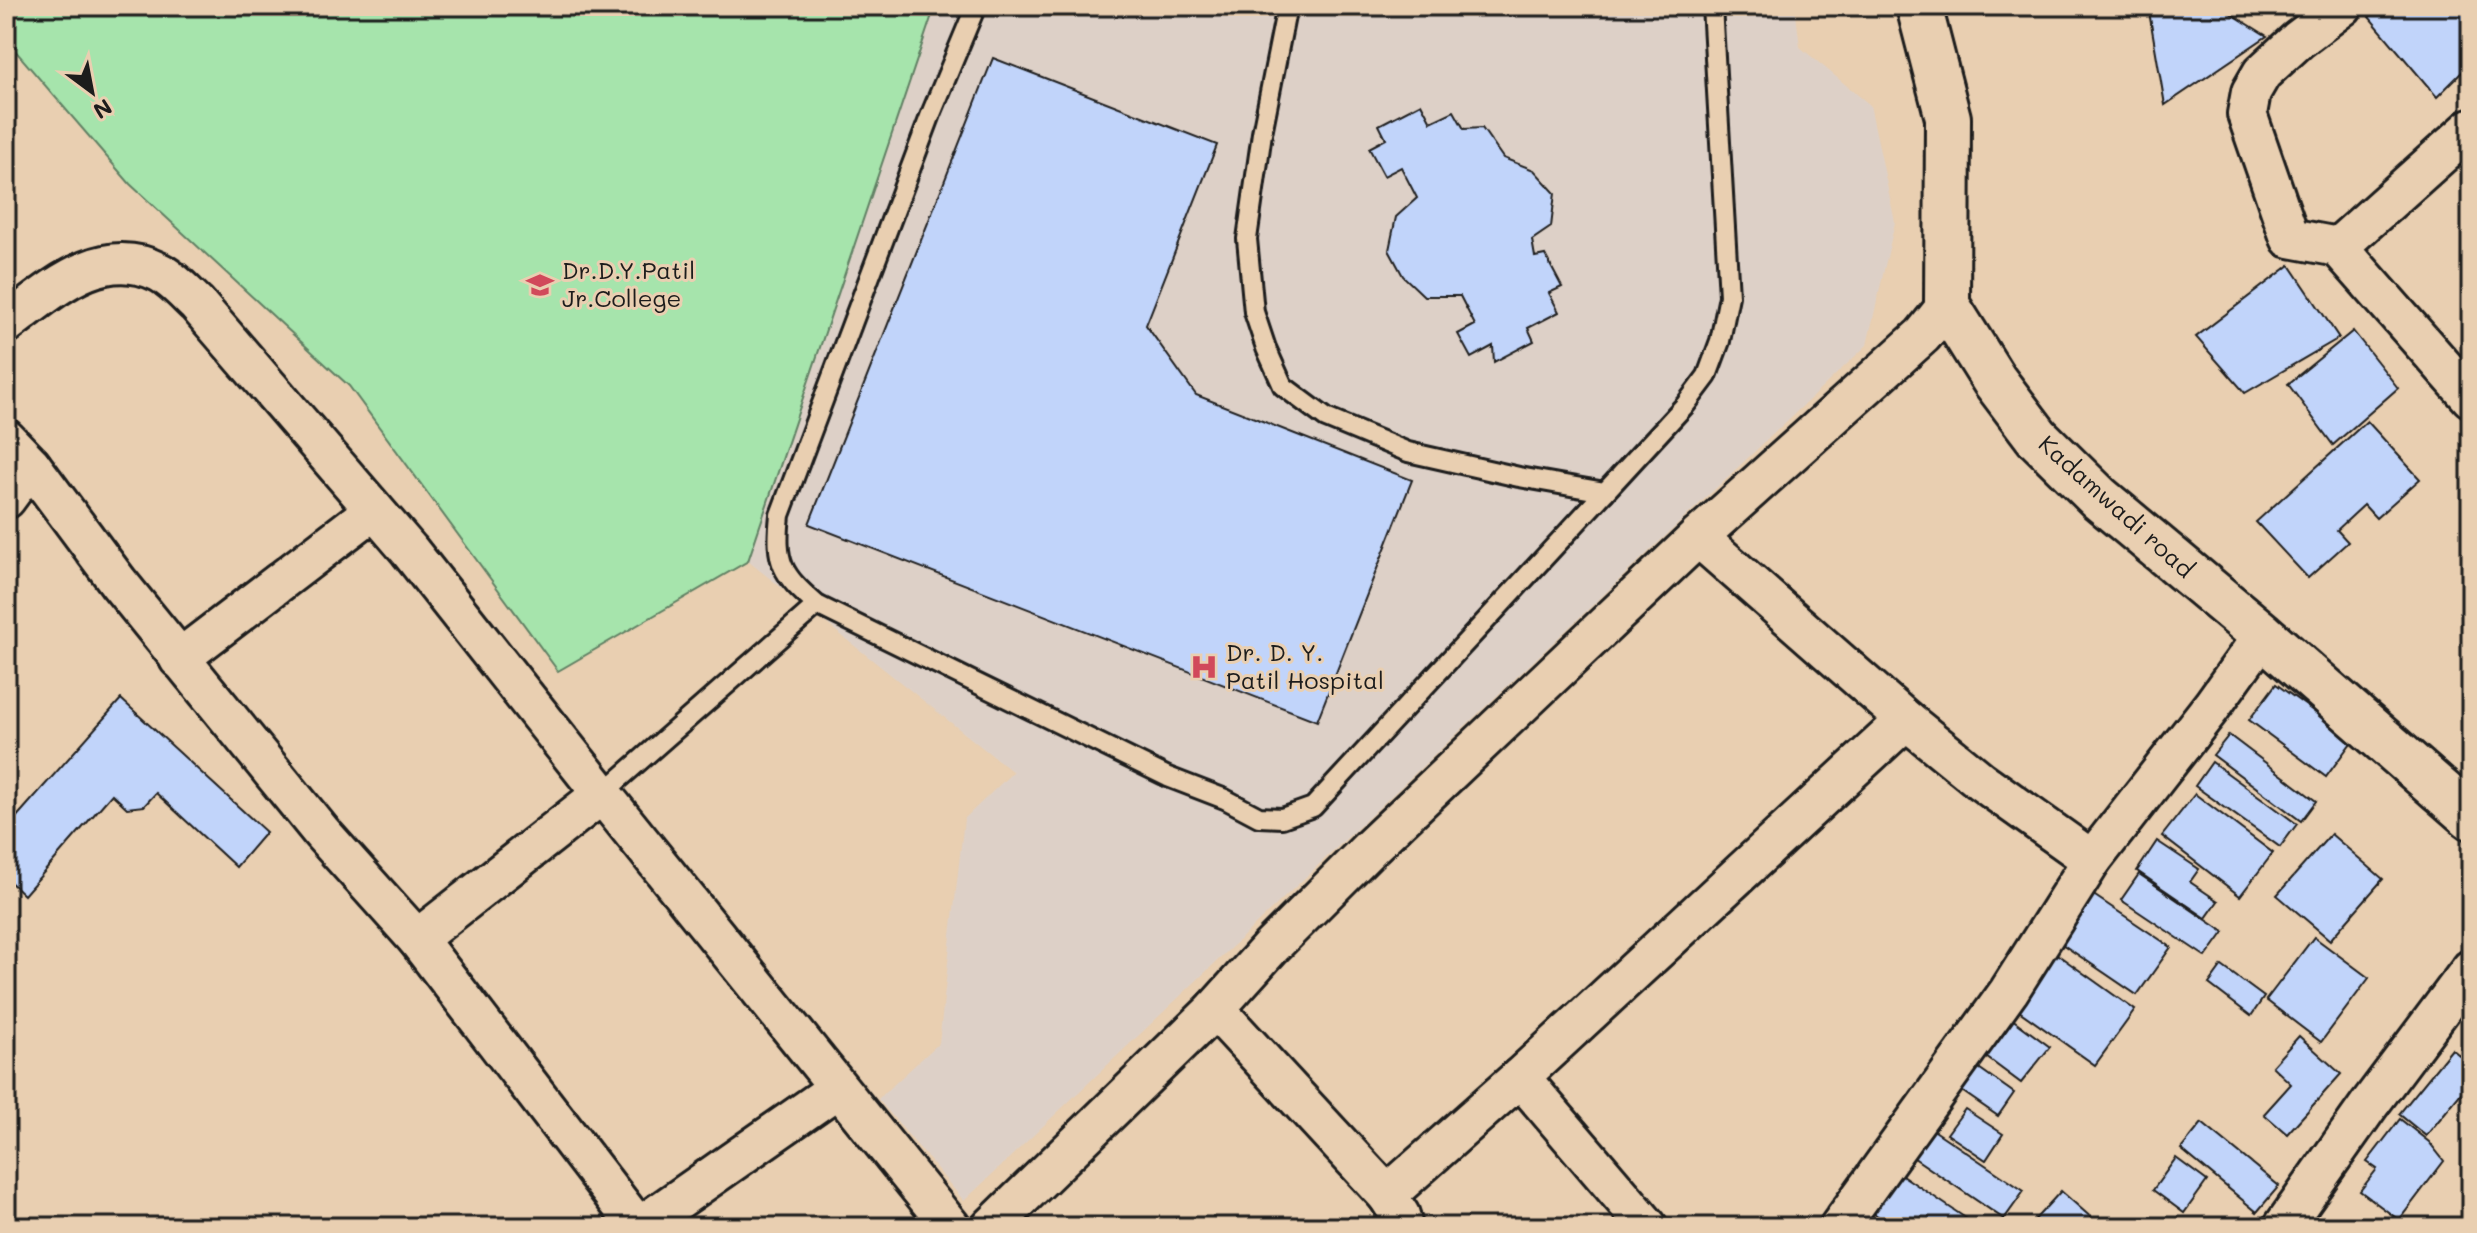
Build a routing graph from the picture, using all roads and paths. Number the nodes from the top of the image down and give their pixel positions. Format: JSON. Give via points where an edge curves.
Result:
{"nodes":[{"id":1,"x":976,"y":6,"type":"edge"},
{"id":2,"x":1287,"y":6,"type":"edge"},
{"id":3,"x":1712,"y":6,"type":"edge"},
{"id":4,"x":1919,"y":6,"type":"edge"},
{"id":5,"x":2343,"y":6,"type":"edge"},
{"id":6,"x":2471,"y":128,"type":"edge"},
{"id":7,"x":2338,"y":247,"type":"junction"},
{"id":8,"x":1947,"y":305,"type":"junction"},
{"id":9,"x":6,"y":324,"type":"edge"},
{"id":10,"x":2471,"y":398,"type":"edge"},
{"id":11,"x":19,"y":452,"type":"edge"},
{"id":12,"x":1605,"y":492,"type":"junction"},
{"id":13,"x":6,"y":499,"type":"edge"},
{"id":14,"x":374,"y":510,"type":"junction"},
{"id":15,"x":1698,"y":537,"type":"junction"},
{"id":16,"x":817,"y":605,"type":"junction"},
{"id":17,"x":2263,"y":635,"type":"junction"},
{"id":18,"x":179,"y":659,"type":"junction"},
{"id":19,"x":1906,"y":720,"type":"junction"},
{"id":20,"x":602,"y":794,"type":"junction"},
{"id":21,"x":2471,"y":817,"type":"edge"},
{"id":22,"x":2092,"y":860,"type":"junction"},
{"id":23,"x":417,"y":939,"type":"junction"},
{"id":24,"x":2471,"y":969,"type":"edge"},
{"id":25,"x":1215,"y":1009,"type":"junction"},
{"id":26,"x":1520,"y":1077,"type":"junction"},
{"id":27,"x":838,"y":1088,"type":"junction"},
{"id":28,"x":1395,"y":1211,"type":"edge"},
{"id":29,"x":638,"y":1227,"type":"edge"},
{"id":30,"x":951,"y":1227,"type":"edge"},
{"id":31,"x":991,"y":1227,"type":"edge"},
{"id":32,"x":1648,"y":1227,"type":"edge"},
{"id":33,"x":1839,"y":1227,"type":"edge"},
{"id":34,"x":2283,"y":1227,"type":"edge"}],
"edges":[{"from":1,"to":16,"type":"lane","via":[[780,515],[781,565]]},
{"from":2,"to":12,"type":"lane","via":[[1247,239],[1254,312],[1283,386],[1326,418],[1408,452]]},
{"from":3,"to":12,"type":"lane","via":[[1729,296],[1720,341],[1707,376],[1686,404]]},
{"from":4,"to":8,"type":"street","via":[[1948,118]]},
{"from":5,"to":7,"type":"street","via":[[2262,73],[2247,114],[2290,238]]},
{"from":6,"to":7,"type":"street"},
{"from":7,"to":10,"type":"street"},
{"from":8,"to":15,"type":"street","via":[[1923,335]]},
{"from":8,"to":17,"type":"street","name":"Kadamwadi road","via":[[2037,437],[2099,498]]},
{"from":9,"to":14,"type":"street","via":[[93,267],[131,262],[162,273],[197,304]]},
{"from":11,"to":13,"type":"street"},
{"from":11,"to":18,"type":"street"},
{"from":12,"to":16,"type":"lane","via":[[1313,807],[1282,818],[1259,817],[1168,777]]},
{"from":14,"to":18,"type":"street"},
{"from":14,"to":20,"type":"street"},
{"from":15,"to":19,"type":"street"},
{"from":15,"to":25,"type":"street","via":[[1370,848]]},
{"from":16,"to":20,"type":"lane"},
{"from":17,"to":21,"type":"street","name":"Kadamwadi road"},
{"from":17,"to":22,"type":"street"},
{"from":18,"to":23,"type":"street"},
{"from":19,"to":22,"type":"street"},
{"from":19,"to":26,"type":"street"},
{"from":20,"to":23,"type":"street"},
{"from":20,"to":27,"type":"street"},
{"from":22,"to":33,"type":"street","via":[[2009,991]]},
{"from":23,"to":29,"type":"street"},
{"from":24,"to":34,"type":"street"},
{"from":25,"to":28,"type":"street"},
{"from":25,"to":31,"type":"street"},
{"from":26,"to":28,"type":"street"},
{"from":26,"to":32,"type":"street"},
{"from":27,"to":29,"type":"street"},
{"from":27,"to":30,"type":"street"}]}
